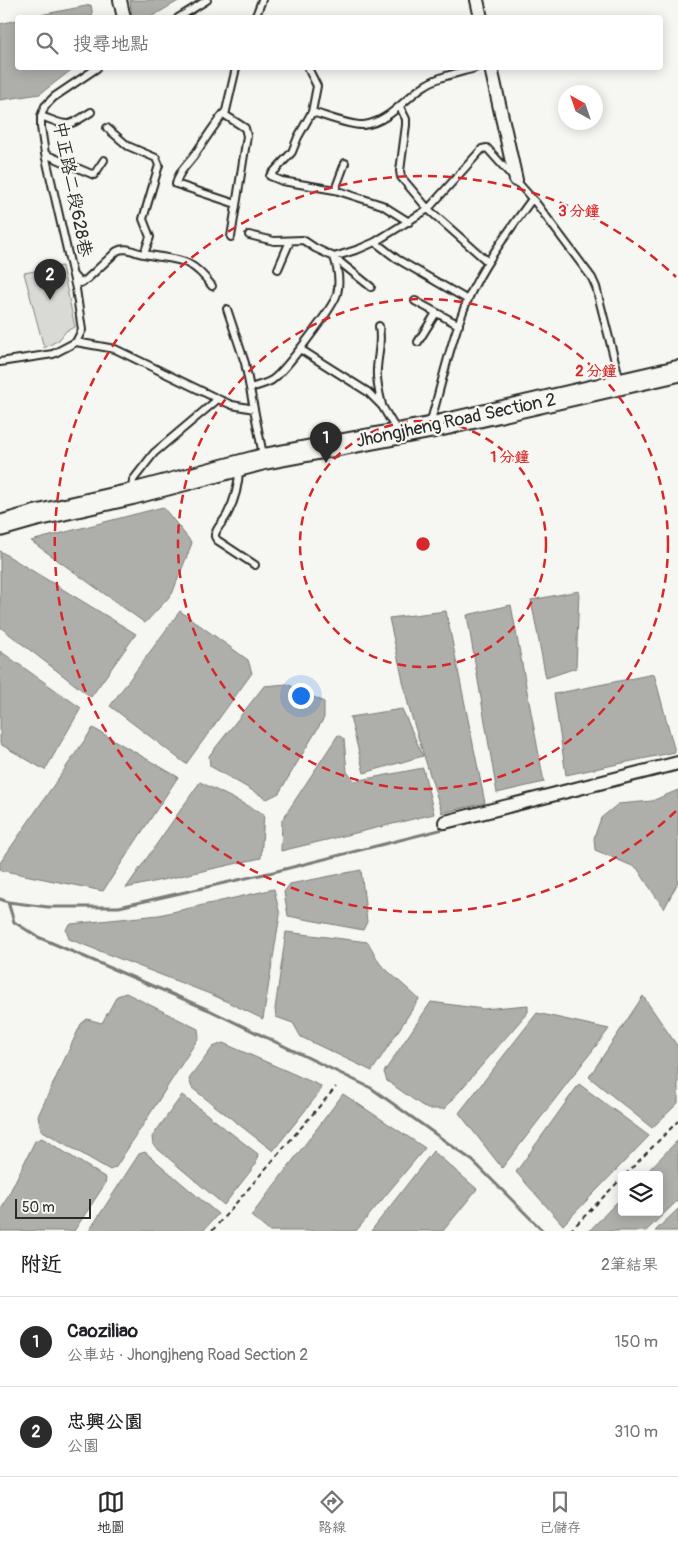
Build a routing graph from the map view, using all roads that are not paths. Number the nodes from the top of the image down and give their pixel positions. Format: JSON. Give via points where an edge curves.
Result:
{"nodes":[{"id":1,"x":120,"y":0,"type":"edge"},
{"id":2,"x":207,"y":0,"type":"edge"},
{"id":3,"x":262,"y":0,"type":"edge"},
{"id":4,"x":477,"y":0,"type":"edge"},
{"id":5,"x":123,"y":15,"type":"edge"},
{"id":6,"x":183,"y":15,"type":"edge"},
{"id":7,"x":256,"y":15,"type":"edge"},
{"id":8,"x":480,"y":15,"type":"edge"},
{"id":9,"x":94,"y":70,"type":"edge"},
{"id":10,"x":236,"y":70,"type":"edge"},
{"id":11,"x":309,"y":70,"type":"edge"},
{"id":12,"x":468,"y":70,"type":"edge"},
{"id":13,"x":492,"y":70,"type":"edge"},
{"id":14,"x":400,"y":107,"type":"junction"},
{"id":15,"x":225,"y":111,"type":"junction"},
{"id":16,"x":92,"y":112,"type":"dead end"},
{"id":17,"x":312,"y":112,"type":"junction"},
{"id":18,"x":41,"y":116,"type":"junction"},
{"id":19,"x":107,"y":128,"type":"dead end"},
{"id":20,"x":45,"y":154,"type":"junction"},
{"id":21,"x":104,"y":160,"type":"dead end"},
{"id":22,"x":345,"y":163,"type":"dead end"},
{"id":23,"x":516,"y":180,"type":"junction"},
{"id":24,"x":335,"y":190,"type":"junction"},
{"id":25,"x":532,"y":199,"type":"junction"},
{"id":26,"x":236,"y":204,"type":"junction"},
{"id":27,"x":428,"y":209,"type":"junction"},
{"id":28,"x":409,"y":222,"type":"junction"},
{"id":29,"x":249,"y":235,"type":"dead end"},
{"id":30,"x":231,"y":237,"type":"dead end"},
{"id":31,"x":290,"y":241,"type":"junction"},
{"id":32,"x":375,"y":242,"type":"junction"},
{"id":33,"x":144,"y":254,"type":"junction"},
{"id":34,"x":334,"y":257,"type":"junction"},
{"id":35,"x":488,"y":262,"type":"junction"},
{"id":36,"x":278,"y":269,"type":"dead end"},
{"id":37,"x":72,"y":274,"type":"junction"},
{"id":38,"x":212,"y":286,"type":"dead end"},
{"id":39,"x":371,"y":288,"type":"dead end"},
{"id":40,"x":468,"y":300,"type":"junction"},
{"id":41,"x":415,"y":301,"type":"dead end"},
{"id":42,"x":228,"y":309,"type":"dead end"},
{"id":43,"x":436,"y":313,"type":"junction"},
{"id":44,"x":459,"y":325,"type":"junction"},
{"id":45,"x":379,"y":326,"type":"dead end"},
{"id":46,"x":76,"y":342,"type":"junction"},
{"id":47,"x":418,"y":342,"type":"dead end"},
{"id":48,"x":300,"y":349,"type":"junction"},
{"id":49,"x":0,"y":362,"type":"edge"},
{"id":50,"x":678,"y":371,"type":"edge"},
{"id":51,"x":621,"y":384,"type":"junction"},
{"id":52,"x":251,"y":388,"type":"junction"},
{"id":53,"x":218,"y":399,"type":"junction"},
{"id":54,"x":382,"y":406,"type":"junction"},
{"id":55,"x":254,"y":408,"type":"junction"},
{"id":56,"x":429,"y":428,"type":"junction"},
{"id":57,"x":399,"y":434,"type":"junction"},
{"id":58,"x":264,"y":459,"type":"junction"},
{"id":59,"x":239,"y":467,"type":"junction"},
{"id":60,"x":132,"y":494,"type":"junction"},
{"id":61,"x":0,"y":526,"type":"edge"},
{"id":62,"x":255,"y":565,"type":"dead end"},
{"id":63,"x":678,"y":763,"type":"edge"},
{"id":64,"x":445,"y":822,"type":"dead end"}],
"edges":[{"from":1,"to":5,"type":"street"},
{"from":2,"to":6,"type":"lane"},
{"from":3,"to":7,"type":"lane"},
{"from":4,"to":8,"type":"street"},
{"from":9,"to":18,"type":"lane","name":"中正路二段628巷","via":[[54,97]]},
{"from":10,"to":15,"type":"lane"},
{"from":11,"to":17,"type":"lane","via":[[317,86]]},
{"from":12,"to":14,"type":"lane","via":[[426,84]]},
{"from":13,"to":23,"type":"street"},
{"from":14,"to":17,"type":"lane","via":[[366,125]]},
{"from":14,"to":27,"type":"lane","via":[[406,119],[401,177]]},
{"from":15,"to":26,"type":"lane","via":[[227,118],[247,132]]},
{"from":15,"to":26,"type":"lane","via":[[181,172],[176,184]]},
{"from":16,"to":18,"type":"lane","via":[[67,126]]},
{"from":17,"to":24,"type":"lane","via":[[292,152],[270,176]]},
{"from":18,"to":20,"type":"lane","name":"中正路二段628巷"},
{"from":19,"to":33,"type":"lane","via":[[122,143],[159,161],[143,219],[150,237]]},
{"from":20,"to":21,"type":"lane","via":[[94,175]]},
{"from":20,"to":37,"type":"lane","name":"中正路二段628巷"},
{"from":22,"to":24,"type":"lane"},
{"from":23,"to":25,"type":"lane"},
{"from":23,"to":27,"type":"lane","via":[[492,152],[482,149]]},
{"from":24,"to":28,"type":"lane","via":[[382,205]]},
{"from":25,"to":35,"type":"lane"},
{"from":25,"to":51,"type":"lane","via":[[592,278]]},
{"from":26,"to":30,"type":"lane"},
{"from":27,"to":28,"type":"lane"},
{"from":27,"to":35,"type":"lane"},
{"from":28,"to":32,"type":"lane"},
{"from":29,"to":31,"type":"lane"},
{"from":31,"to":34,"type":"lane","via":[[303,240]]},
{"from":31,"to":36,"type":"lane"},
{"from":32,"to":34,"type":"lane"},
{"from":32,"to":40,"type":"lane","via":[[397,259]]},
{"from":33,"to":37,"type":"lane","via":[[120,249],[86,280],[80,283]]},
{"from":33,"to":38,"type":"lane","via":[[186,262]]},
{"from":34,"to":39,"type":"lane"},
{"from":34,"to":48,"type":"lane","via":[[339,272],[337,293]]},
{"from":35,"to":40,"type":"lane"},
{"from":37,"to":46,"type":"lane","name":"中正路二段628巷","via":[[82,330]]},
{"from":40,"to":44,"type":"lane"},
{"from":41,"to":43,"type":"lane"},
{"from":42,"to":52,"type":"lane"},
{"from":43,"to":44,"type":"lane"},
{"from":43,"to":47,"type":"lane"},
{"from":44,"to":56,"type":"lane"},
{"from":45,"to":54,"type":"lane","via":[[381,346],[377,376]]},
{"from":46,"to":49,"type":"lane","via":[[53,354]]},
{"from":46,"to":53,"type":"lane","via":[[115,349]]},
{"from":48,"to":52,"type":"lane","via":[[273,380]]},
{"from":48,"to":54,"type":"lane","via":[[368,392]]},
{"from":50,"to":51,"type":"main road","name":"Jhongjheng Road Section 2"},
{"from":51,"to":56,"type":"main road","name":"Jhongjheng Road Section 2"},
{"from":52,"to":55,"type":"lane"},
{"from":53,"to":55,"type":"lane"},
{"from":53,"to":60,"type":"lane","via":[[154,453],[132,480]]},
{"from":54,"to":57,"type":"lane"},
{"from":55,"to":58,"type":"lane"},
{"from":56,"to":57,"type":"main road","name":"Jhongjheng Road Section 2"},
{"from":57,"to":58,"type":"main road","name":"Jhongjheng Road Section 2"},
{"from":58,"to":59,"type":"main road","name":"Jhongjheng Road Section 2"},
{"from":59,"to":60,"type":"main road","name":"Jhongjheng Road Section 2"},
{"from":59,"to":62,"type":"lane","via":[[235,496],[215,536]]},
{"from":60,"to":61,"type":"main road","name":"Jhongjheng Road Section 2"},
{"from":63,"to":64,"type":"street"}]}
